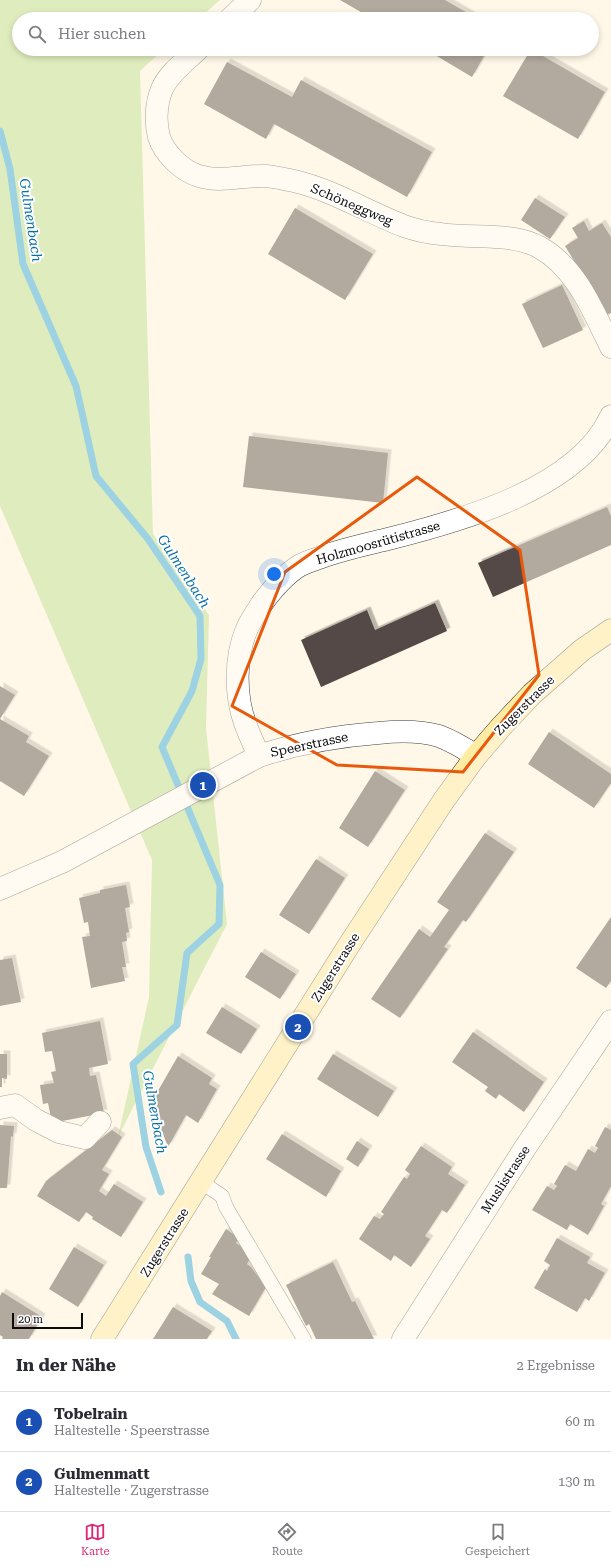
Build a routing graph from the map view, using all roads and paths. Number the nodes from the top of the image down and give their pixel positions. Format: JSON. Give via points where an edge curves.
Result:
{"nodes":[{"id":1,"x":250,"y":0,"type":"edge"},
{"id":2,"x":237,"y":12,"type":"edge"},
{"id":3,"x":191,"y":56,"type":"edge"},
{"id":4,"x":611,"y":347,"type":"edge"},
{"id":5,"x":611,"y":416,"type":"edge"},
{"id":6,"x":611,"y":630,"type":"edge"},
{"id":7,"x":258,"y":756,"type":"junction"},
{"id":8,"x":476,"y":756,"type":"junction"},
{"id":9,"x":0,"y":889,"type":"edge"},
{"id":10,"x":611,"y":1021,"type":"edge"},
{"id":11,"x":0,"y":1108,"type":"edge"},
{"id":12,"x":100,"y":1122,"type":"dead end"},
{"id":13,"x":201,"y":1182,"type":"junction"},
{"id":14,"x":102,"y":1339,"type":"edge"},
{"id":15,"x":304,"y":1339,"type":"edge"},
{"id":16,"x":403,"y":1339,"type":"edge"}],
"edges":[{"from":1,"to":2,"type":"street"},
{"from":3,"to":4,"type":"street","name":"Schöneggweg","via":[[162,88],[158,105],[159,137],[168,153],[180,166],[197,176],[212,179],[266,176],[294,181],[321,188],[405,226],[441,234],[520,240],[539,247],[572,275]]},
{"from":5,"to":7,"type":"street","name":"Holzmoosrütistrasse","via":[[585,453],[557,476],[510,501],[424,530],[332,553],[299,566],[272,589],[246,631],[239,661],[237,687],[240,706]]},
{"from":6,"to":8,"type":"main road","name":"Zugerstrasse","via":[[582,650],[532,694]]},
{"from":7,"to":8,"type":"street","name":"Speerstrasse","via":[[319,739],[404,731],[437,736]]},
{"from":7,"to":9,"type":"street","name":"Speerstrasse","via":[[62,862]]},
{"from":8,"to":13,"type":"main road","name":"Zugerstrasse","via":[[399,868]]},
{"from":10,"to":16,"type":"street","name":"Muslistrasse","via":[[525,1148]]},
{"from":11,"to":12,"type":"street","via":[[15,1105],[59,1132],[85,1138]]},
{"from":13,"to":14,"type":"main road","name":"Zugerstrasse"},
{"from":13,"to":15,"type":"lane","via":[[222,1196],[226,1207]]}]}
